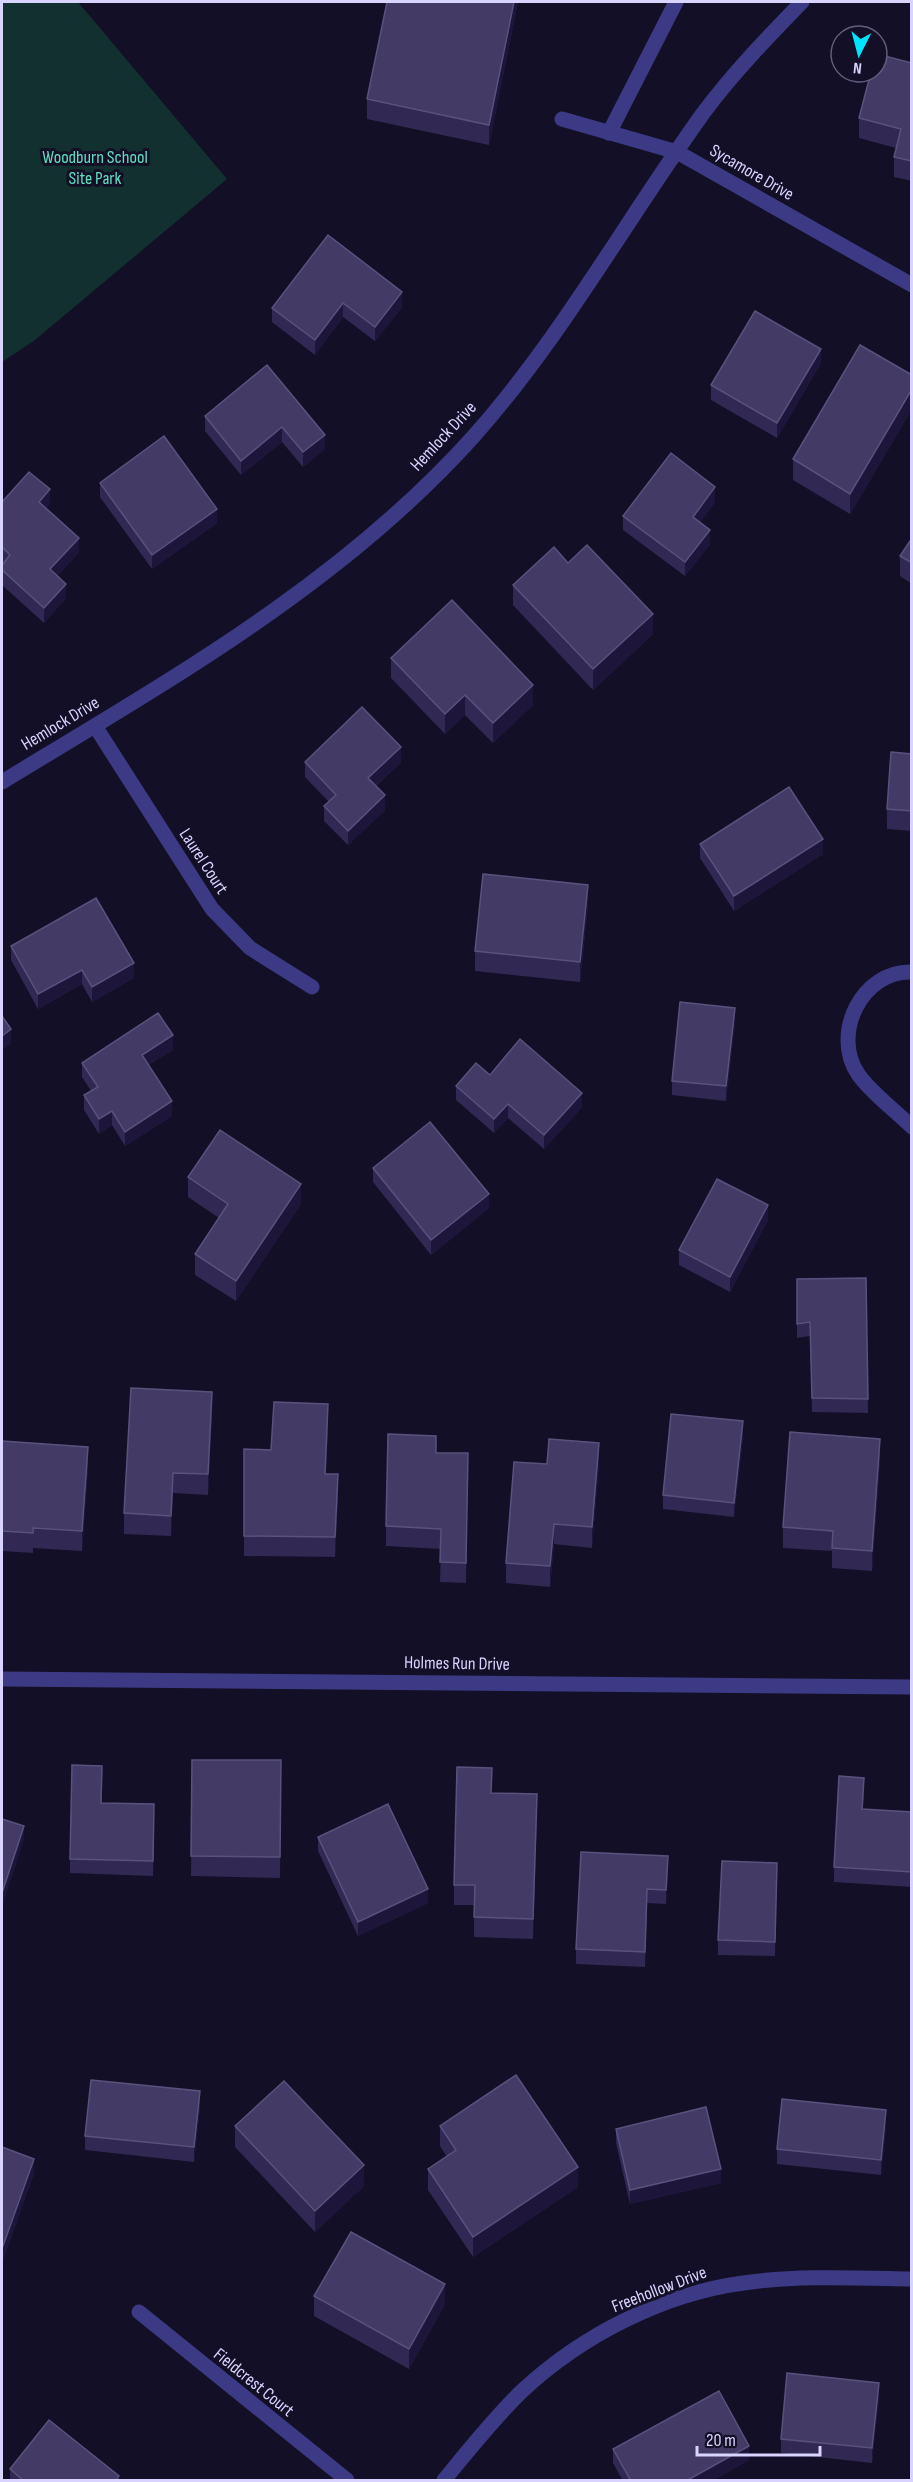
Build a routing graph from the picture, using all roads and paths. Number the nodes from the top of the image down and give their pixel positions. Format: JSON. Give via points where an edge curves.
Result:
{"nodes":[{"id":1,"x":676,"y":2,"type":"edge"},
{"id":2,"x":802,"y":2,"type":"edge"},
{"id":3,"x":561,"y":119,"type":"dead end"},
{"id":4,"x":609,"y":133,"type":"junction"},
{"id":5,"x":677,"y":152,"type":"junction"},
{"id":6,"x":912,"y":285,"type":"edge"},
{"id":7,"x":95,"y":726,"type":"junction"},
{"id":8,"x":2,"y":782,"type":"edge"},
{"id":9,"x":912,"y":972,"type":"edge"},
{"id":10,"x":312,"y":987,"type":"dead end"},
{"id":11,"x":912,"y":1127,"type":"edge"},
{"id":12,"x":2,"y":1678,"type":"edge"},
{"id":13,"x":912,"y":1687,"type":"edge"},
{"id":14,"x":912,"y":2279,"type":"edge"},
{"id":15,"x":139,"y":2312,"type":"dead end"},
{"id":16,"x":347,"y":2481,"type":"edge"},
{"id":17,"x":444,"y":2481,"type":"edge"}],
"edges":[{"from":1,"to":4,"type":"street"},
{"from":2,"to":5,"type":"street","name":"Hemlock Drive","via":[[738,70]]},
{"from":3,"to":4,"type":"street","name":"Sycamore Drive"},
{"from":4,"to":5,"type":"street","name":"Sycamore Drive"},
{"from":5,"to":6,"type":"street","name":"Sycamore Drive"},
{"from":5,"to":7,"type":"street","name":"Hemlock Drive","via":[[550,343],[472,438],[394,515],[324,575],[232,641]]},
{"from":7,"to":8,"type":"street","name":"Hemlock Drive"},
{"from":7,"to":10,"type":"street","name":"Laurel Court","via":[[212,909],[249,948]]},
{"from":9,"to":11,"type":"street","via":[[896,973],[871,985],[857,1002],[848,1036],[850,1057],[859,1075]]},
{"from":12,"to":13,"type":"street","name":"Holmes Run Drive"},
{"from":14,"to":17,"type":"street","name":"Freehollow Drive","via":[[745,2282],[703,2290],[628,2318],[569,2353],[521,2392]]},
{"from":15,"to":16,"type":"street","name":"Fieldcrest Court"}]}
